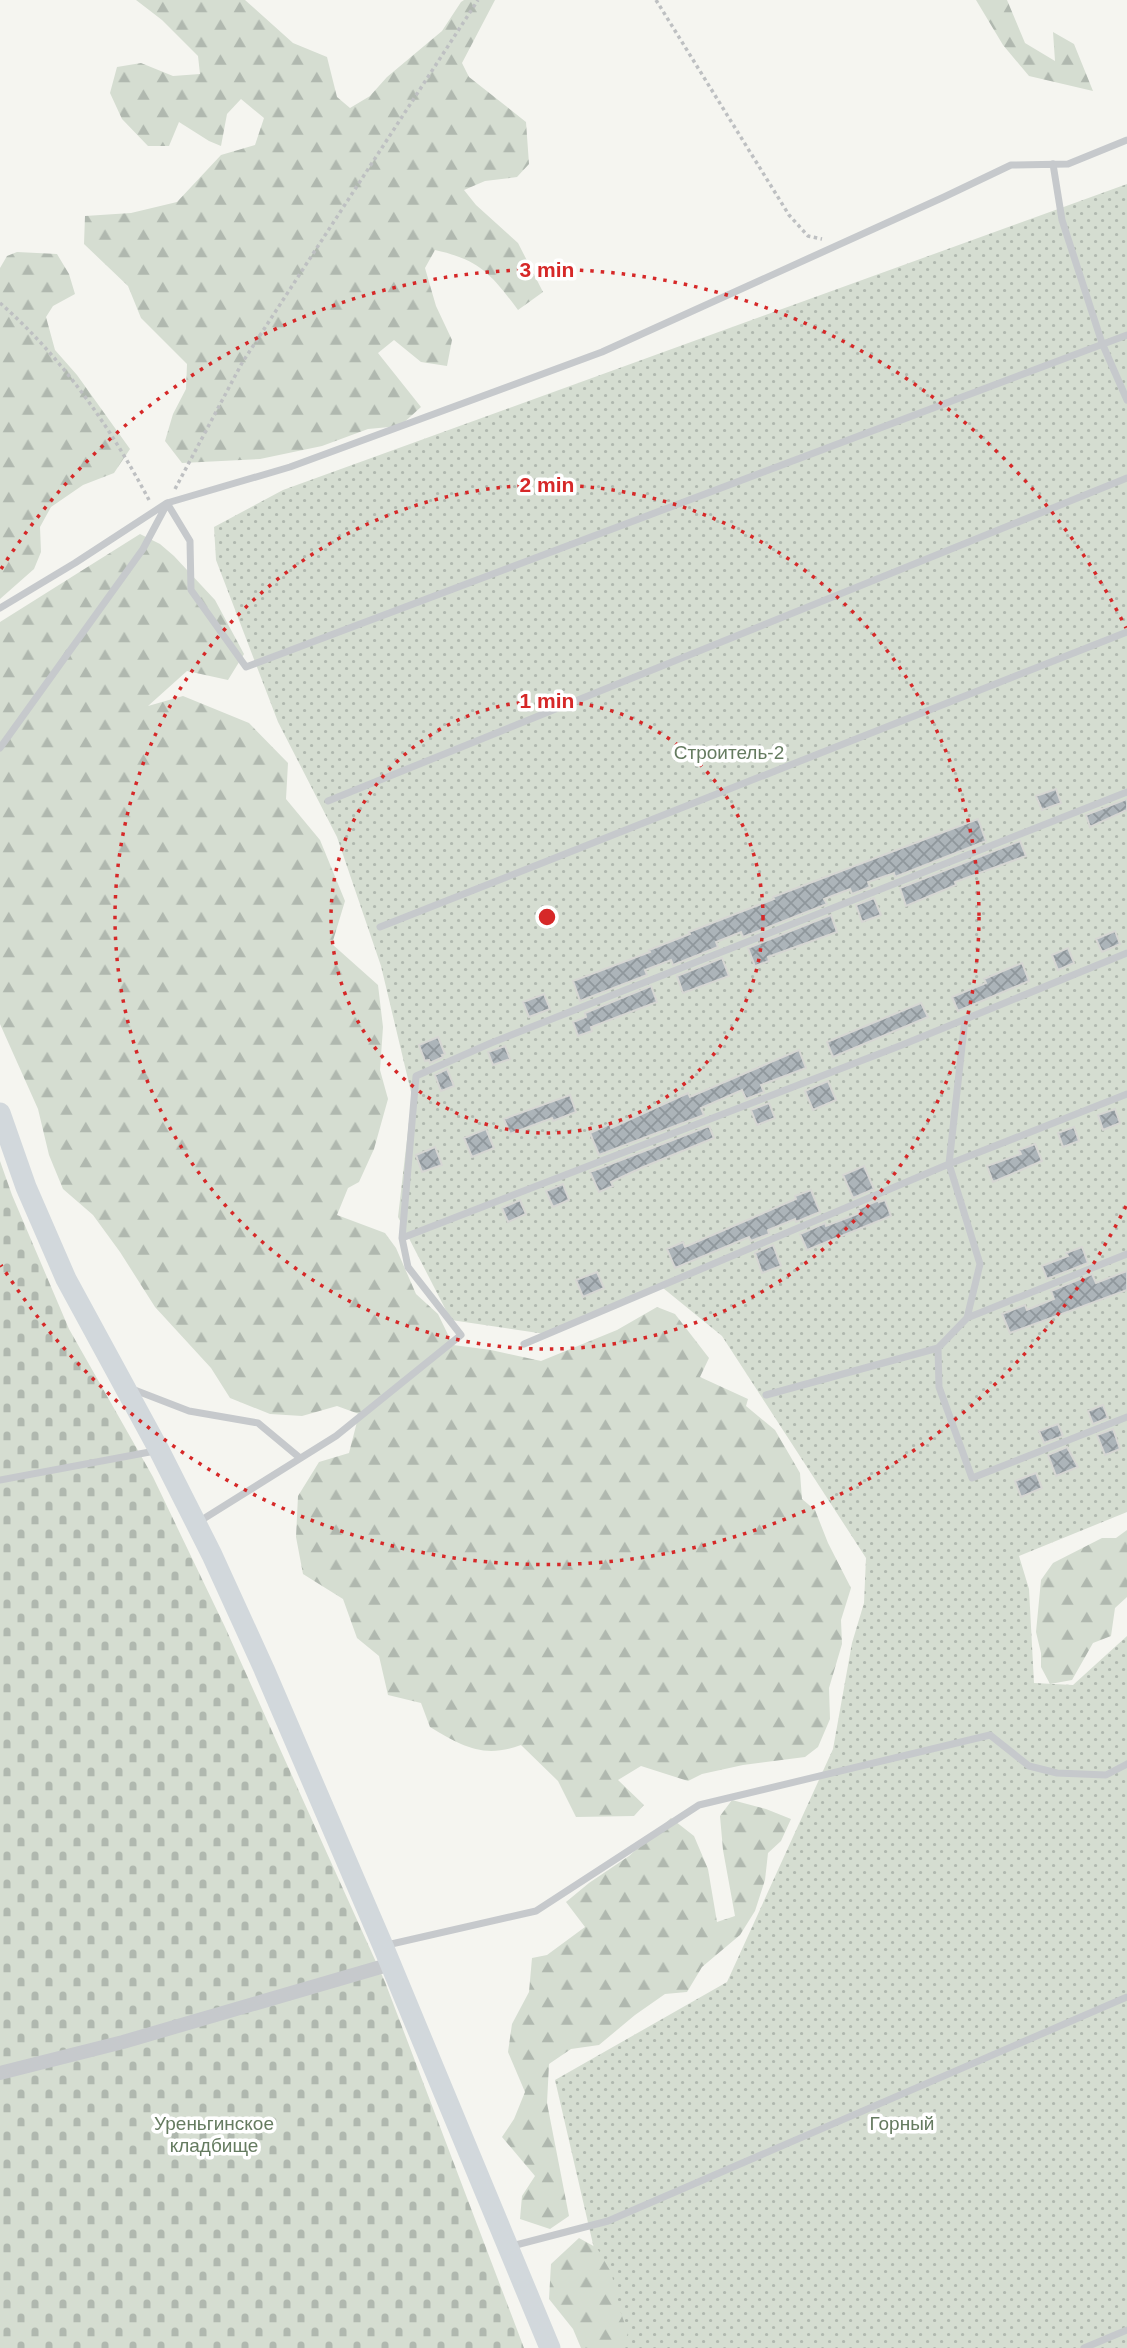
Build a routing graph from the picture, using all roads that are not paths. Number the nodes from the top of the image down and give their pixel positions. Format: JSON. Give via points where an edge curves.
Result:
{"nodes":[{"id":1,"x":1127,"y":140,"type":"edge"},
{"id":2,"x":1053,"y":164,"type":"junction"},
{"id":3,"x":1127,"y":335,"type":"edge"},
{"id":4,"x":1102,"y":343,"type":"junction"},
{"id":5,"x":1127,"y":400,"type":"edge"},
{"id":6,"x":1127,"y":478,"type":"edge"},
{"id":7,"x":167,"y":503,"type":"junction"},
{"id":8,"x":0,"y":608,"type":"edge"},
{"id":9,"x":1127,"y":632,"type":"edge"},
{"id":10,"x":0,"y":748,"type":"edge"},
{"id":11,"x":1127,"y":793,"type":"edge"},
{"id":12,"x":328,"y":802,"type":"dead end"},
{"id":13,"x":380,"y":927,"type":"dead end"},
{"id":14,"x":1127,"y":953,"type":"edge"},
{"id":15,"x":965,"y":1019,"type":"junction"},
{"id":16,"x":1127,"y":1094,"type":"edge"},
{"id":17,"x":0,"y":1113,"type":"edge"},
{"id":18,"x":949,"y":1164,"type":"junction"},
{"id":19,"x":402,"y":1238,"type":"junction"},
{"id":20,"x":1127,"y":1254,"type":"edge"},
{"id":21,"x":967,"y":1318,"type":"junction"},
{"id":22,"x":524,"y":1344,"type":"dead end"},
{"id":23,"x":939,"y":1348,"type":"junction"},
{"id":24,"x":125,"y":1387,"type":"junction"},
{"id":25,"x":766,"y":1395,"type":"dead end"},
{"id":26,"x":1127,"y":1417,"type":"edge"},
{"id":27,"x":159,"y":1450,"type":"junction"},
{"id":28,"x":300,"y":1458,"type":"junction"},
{"id":29,"x":0,"y":1480,"type":"edge"},
{"id":30,"x":196,"y":1524,"type":"junction"},
{"id":31,"x":1127,"y":1764,"type":"edge"},
{"id":32,"x":387,"y":1955,"type":"junction"},
{"id":33,"x":1127,"y":1997,"type":"edge"},
{"id":34,"x":0,"y":2073,"type":"edge"},
{"id":35,"x":508,"y":2247,"type":"junction"},
{"id":36,"x":1127,"y":2330,"type":"edge"},
{"id":37,"x":550,"y":2348,"type":"edge"},
{"id":38,"x":1084,"y":2348,"type":"edge"}],
"edges":[{"from":1,"to":2,"type":"lane","via":[[1068,164]]},
{"from":2,"to":4,"type":"lane","via":[[1062,220]]},
{"from":2,"to":7,"type":"lane","via":[[1011,164],[602,352],[290,467]]},
{"from":3,"to":4,"type":"lane"},
{"from":4,"to":5,"type":"lane"},
{"from":4,"to":7,"type":"lane","via":[[246,667],[191,590],[190,541]]},
{"from":6,"to":12,"type":"lane"},
{"from":7,"to":8,"type":"lane"},
{"from":7,"to":10,"type":"lane","via":[[143,550]]},
{"from":9,"to":13,"type":"lane"},
{"from":11,"to":19,"type":"lane","via":[[416,1076]]},
{"from":14,"to":15,"type":"lane"},
{"from":15,"to":18,"type":"lane"},
{"from":15,"to":19,"type":"lane"},
{"from":16,"to":18,"type":"lane"},
{"from":17,"to":24,"type":"main road","via":[[66,1279]]},
{"from":18,"to":21,"type":"lane","via":[[980,1264]]},
{"from":18,"to":22,"type":"lane"},
{"from":19,"to":28,"type":"lane","via":[[408,1267],[461,1335],[336,1436]]},
{"from":20,"to":21,"type":"lane"},
{"from":21,"to":23,"type":"lane"},
{"from":23,"to":25,"type":"lane"},
{"from":23,"to":26,"type":"lane","via":[[939,1387],[972,1478]]},
{"from":24,"to":27,"type":"main road"},
{"from":24,"to":28,"type":"lane","via":[[189,1411],[258,1423]]},
{"from":27,"to":29,"type":"lane"},
{"from":27,"to":30,"type":"main road"},
{"from":28,"to":30,"type":"lane"},
{"from":30,"to":32,"type":"main road"},
{"from":31,"to":32,"type":"lane","via":[[1107,1775],[1057,1773],[1029,1766],[990,1735],[699,1805],[536,1911]]},
{"from":32,"to":34,"type":"street","via":[[123,2042]]},
{"from":32,"to":35,"type":"main road"},
{"from":33,"to":35,"type":"lane","via":[[608,2221]]},
{"from":35,"to":37,"type":"main road"},
{"from":36,"to":38,"type":"lane"}]}
